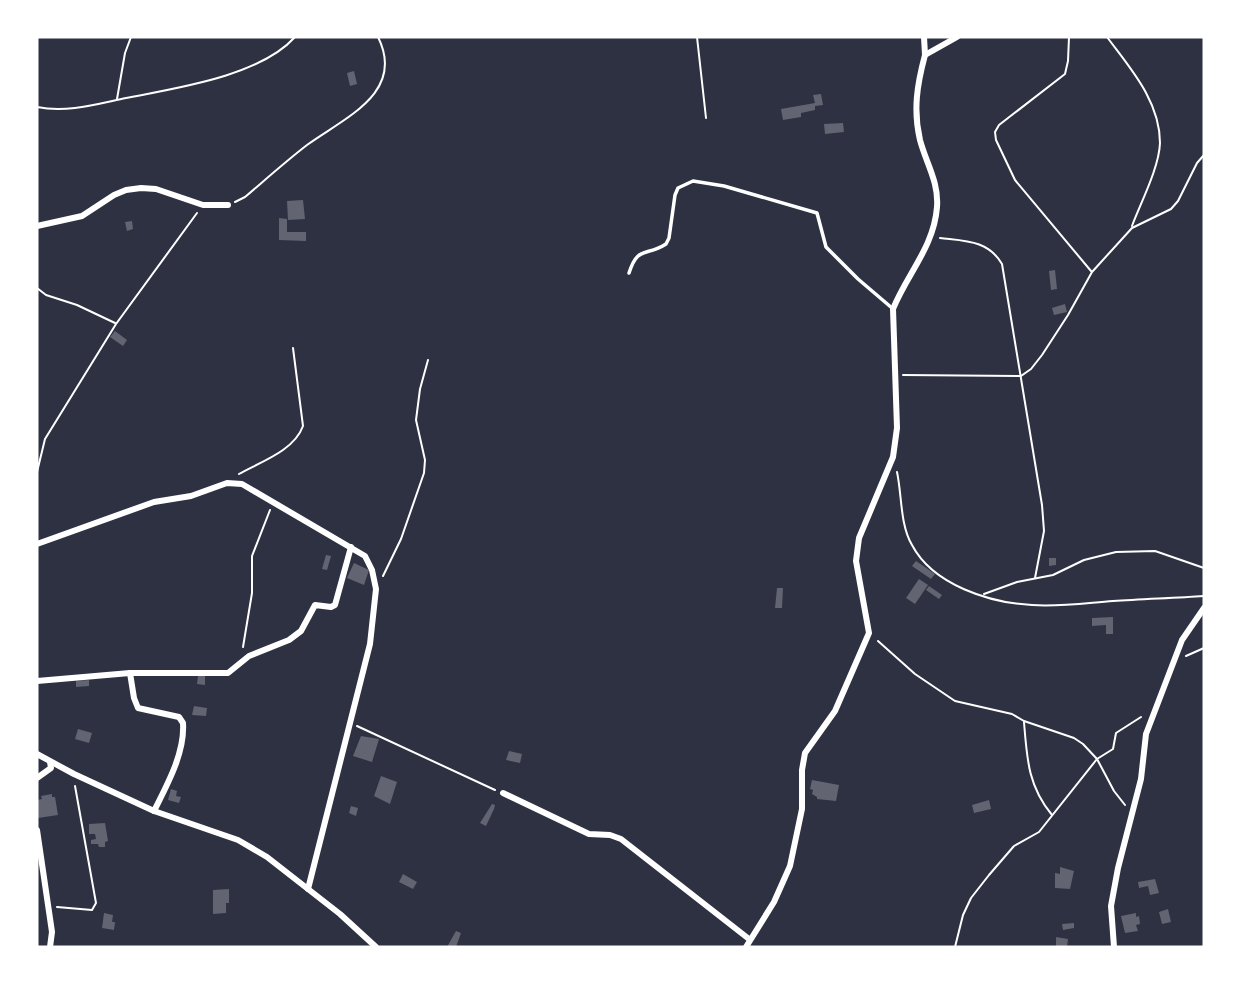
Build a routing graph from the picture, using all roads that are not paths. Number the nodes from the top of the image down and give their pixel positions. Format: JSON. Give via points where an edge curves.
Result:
{"nodes":[{"id":1,"x":924,"y":37,"type":"edge"},
{"id":2,"x":957,"y":37,"type":"edge"},
{"id":3,"x":925,"y":55,"type":"junction"},
{"id":4,"x":228,"y":205,"type":"road end"},
{"id":5,"x":37,"y":226,"type":"edge"},
{"id":6,"x":629,"y":273,"type":"dead end"},
{"id":7,"x":893,"y":309,"type":"junction"},
{"id":8,"x":37,"y":544,"type":"edge"},
{"id":9,"x":351,"y":547,"type":"junction"},
{"id":10,"x":1204,"y":608,"type":"edge"},
{"id":11,"x":130,"y":673,"type":"junction"},
{"id":12,"x":37,"y":681,"type":"edge"},
{"id":13,"x":37,"y":754,"type":"edge"},
{"id":14,"x":50,"y":762,"type":"junction"},
{"id":15,"x":37,"y":778,"type":"edge"},
{"id":16,"x":503,"y":793,"type":"road end"},
{"id":17,"x":154,"y":811,"type":"junction"},
{"id":18,"x":37,"y":830,"type":"edge"},
{"id":19,"x":308,"y":889,"type":"junction"},
{"id":20,"x":749,"y":939,"type":"junction"},
{"id":21,"x":50,"y":947,"type":"edge"},
{"id":22,"x":376,"y":947,"type":"edge"},
{"id":23,"x":746,"y":947,"type":"edge"},
{"id":24,"x":1114,"y":947,"type":"edge"}],
"edges":[{"from":1,"to":3,"type":"street"},
{"from":2,"to":3,"type":"street"},
{"from":3,"to":7,"type":"street","via":[[915,114],[937,184],[937,206],[932,237]]},
{"from":4,"to":5,"type":"street","via":[[203,205],[156,190],[126,190],[82,216]]},
{"from":6,"to":7,"type":"lane","via":[[638,254],[666,244],[675,195],[678,188],[693,181],[817,212],[826,247]]},
{"from":7,"to":20,"type":"street","via":[[897,375],[893,457],[859,538],[856,561],[869,633],[835,711],[805,754],[802,809],[790,866],[774,902]]},
{"from":8,"to":9,"type":"street","via":[[128,510],[227,483],[242,484]]},
{"from":9,"to":11,"type":"street","via":[[335,606],[315,606],[301,631],[289,640],[249,656],[228,673]]},
{"from":9,"to":19,"type":"street","via":[[365,556],[376,589],[370,644]]},
{"from":10,"to":24,"type":"street","via":[[1182,640],[1146,734],[1141,779],[1111,905]]},
{"from":11,"to":12,"type":"street"},
{"from":11,"to":17,"type":"street","via":[[138,708],[180,717],[183,723],[171,776]]},
{"from":13,"to":14,"type":"street"},
{"from":14,"to":15,"type":"street","via":[[51,768]]},
{"from":14,"to":17,"type":"street"},
{"from":16,"to":20,"type":"street","via":[[589,834],[621,839]]},
{"from":17,"to":19,"type":"street","via":[[237,840]]},
{"from":18,"to":21,"type":"street","via":[[52,932]]},
{"from":19,"to":22,"type":"street"},
{"from":20,"to":23,"type":"street"}]}
